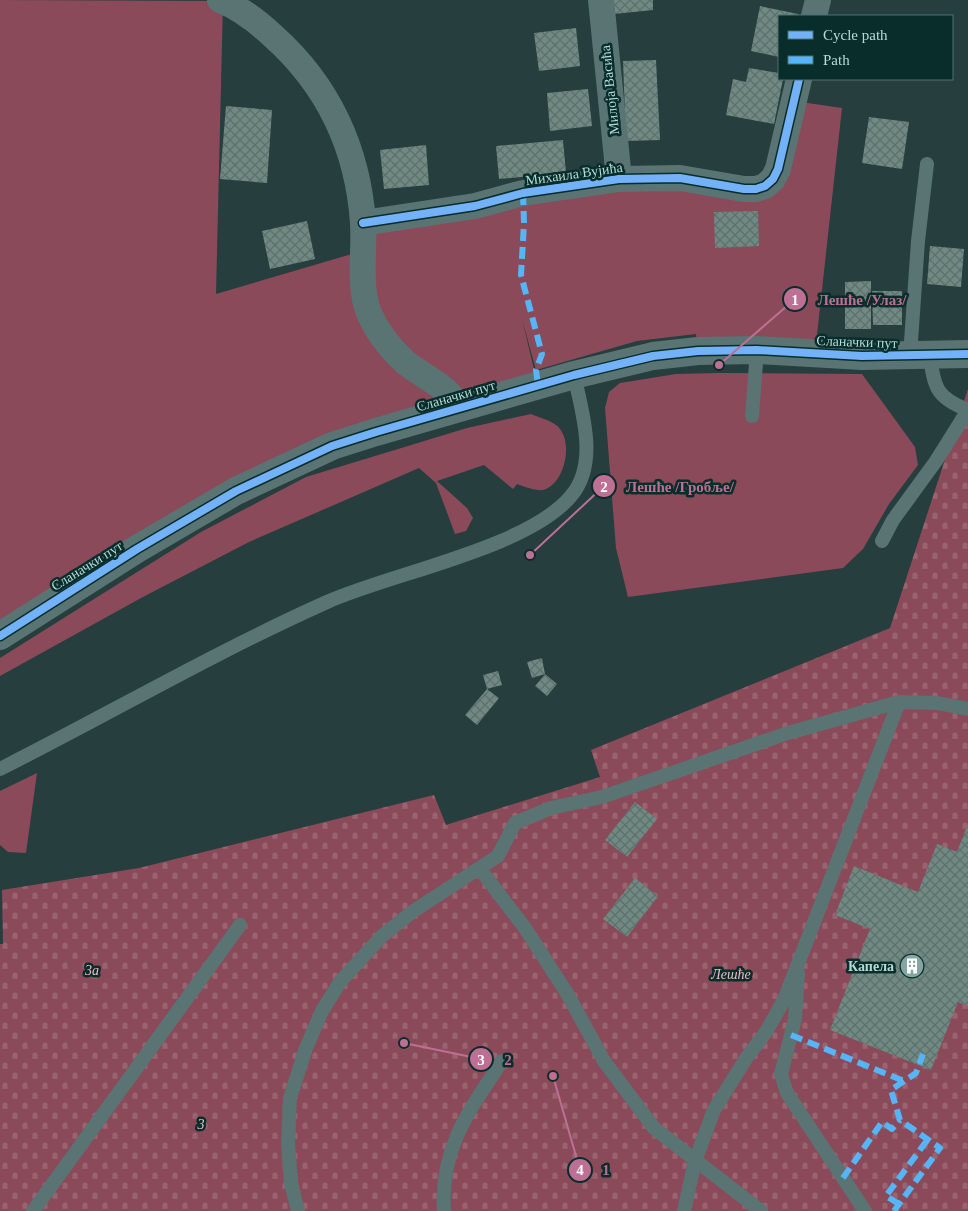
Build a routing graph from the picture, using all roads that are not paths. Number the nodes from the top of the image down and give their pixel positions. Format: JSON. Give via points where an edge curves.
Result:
{"nodes":[{"id":1,"x":220,"y":0,"type":"edge"},
{"id":2,"x":601,"y":0,"type":"edge"},
{"id":3,"x":818,"y":0,"type":"edge"},
{"id":4,"x":814,"y":15,"type":"edge"},
{"id":5,"x":799,"y":80,"type":"edge"},
{"id":6,"x":927,"y":164,"type":"dead end"},
{"id":7,"x":619,"y":179,"type":"junction"},
{"id":8,"x":363,"y":223,"type":"junction"},
{"id":9,"x":758,"y":350,"type":"junction"},
{"id":10,"x":968,"y":354,"type":"edge"},
{"id":11,"x":920,"y":356,"type":"junction"},
{"id":12,"x":574,"y":375,"type":"junction"},
{"id":13,"x":458,"y":408,"type":"junction"},
{"id":14,"x":968,"y":410,"type":"edge"},
{"id":15,"x":752,"y":416,"type":"dead end"},
{"id":16,"x":882,"y":541,"type":"dead end"},
{"id":17,"x":0,"y":636,"type":"edge"},
{"id":18,"x":899,"y":702,"type":"junction"},
{"id":19,"x":968,"y":709,"type":"edge"},
{"id":20,"x":0,"y":769,"type":"edge"},
{"id":21,"x":480,"y":869,"type":"junction"},
{"id":22,"x":240,"y":925,"type":"dead end"},
{"id":23,"x":799,"y":959,"type":"junction"},
{"id":24,"x":502,"y":1061,"type":"dead end"},
{"id":25,"x":695,"y":1161,"type":"junction"},
{"id":26,"x":33,"y":1211,"type":"edge"},
{"id":27,"x":298,"y":1211,"type":"edge"},
{"id":28,"x":444,"y":1211,"type":"edge"},
{"id":29,"x":684,"y":1211,"type":"edge"},
{"id":30,"x":761,"y":1211,"type":"edge"},
{"id":31,"x":865,"y":1211,"type":"edge"}],
"edges":[{"from":1,"to":8,"type":"street","via":[[263,27],[318,85],[343,131],[356,170]]},
{"from":2,"to":7,"type":"street","name":"Милоја Васића"},
{"from":3,"to":4,"type":"street"},
{"from":5,"to":7,"type":"street","name":"Михаила Вујића","via":[[778,168],[765,186],[744,190],[680,178]]},
{"from":6,"to":11,"type":"lane","via":[[918,241]]},
{"from":7,"to":8,"type":"street","name":"Михаила Вујића"},
{"from":8,"to":13,"type":"street","via":[[364,291],[369,312],[381,336],[405,362],[453,398]]},
{"from":9,"to":11,"type":"street","name":"Сланачки пут"},
{"from":9,"to":12,"type":"street","name":"Сланачки пут","via":[[653,356]]},
{"from":9,"to":15,"type":"lane"},
{"from":10,"to":11,"type":"street","name":"Сланачки пут"},
{"from":11,"to":14,"type":"lane","via":[[949,402]]},
{"from":12,"to":13,"type":"street","name":"Сланачки пут"},
{"from":12,"to":20,"type":"lane","via":[[586,450],[584,472],[572,496],[556,512],[500,541],[337,598],[269,629]]},
{"from":13,"to":17,"type":"street","name":"Сланачки пут","via":[[332,446],[244,487]]},
{"from":14,"to":16,"type":"lane"},
{"from":18,"to":19,"type":"lane","via":[[937,703]]},
{"from":18,"to":21,"type":"lane","via":[[788,733],[602,797],[551,808],[515,823],[498,856]]},
{"from":18,"to":23,"type":"lane"},
{"from":21,"to":25,"type":"lane","via":[[526,928],[625,1091],[654,1128]]},
{"from":21,"to":27,"type":"lane","via":[[412,912],[382,936],[340,982],[322,1010],[290,1098],[288,1143],[291,1183]]},
{"from":22,"to":26,"type":"lane"},
{"from":23,"to":25,"type":"lane","via":[[784,1000],[766,1032],[746,1057],[714,1110]]},
{"from":23,"to":31,"type":"lane","via":[[795,1019],[780,1074],[787,1093]]},
{"from":24,"to":28,"type":"lane","via":[[460,1125],[448,1160]]},
{"from":25,"to":29,"type":"lane"},
{"from":25,"to":30,"type":"lane"}]}
